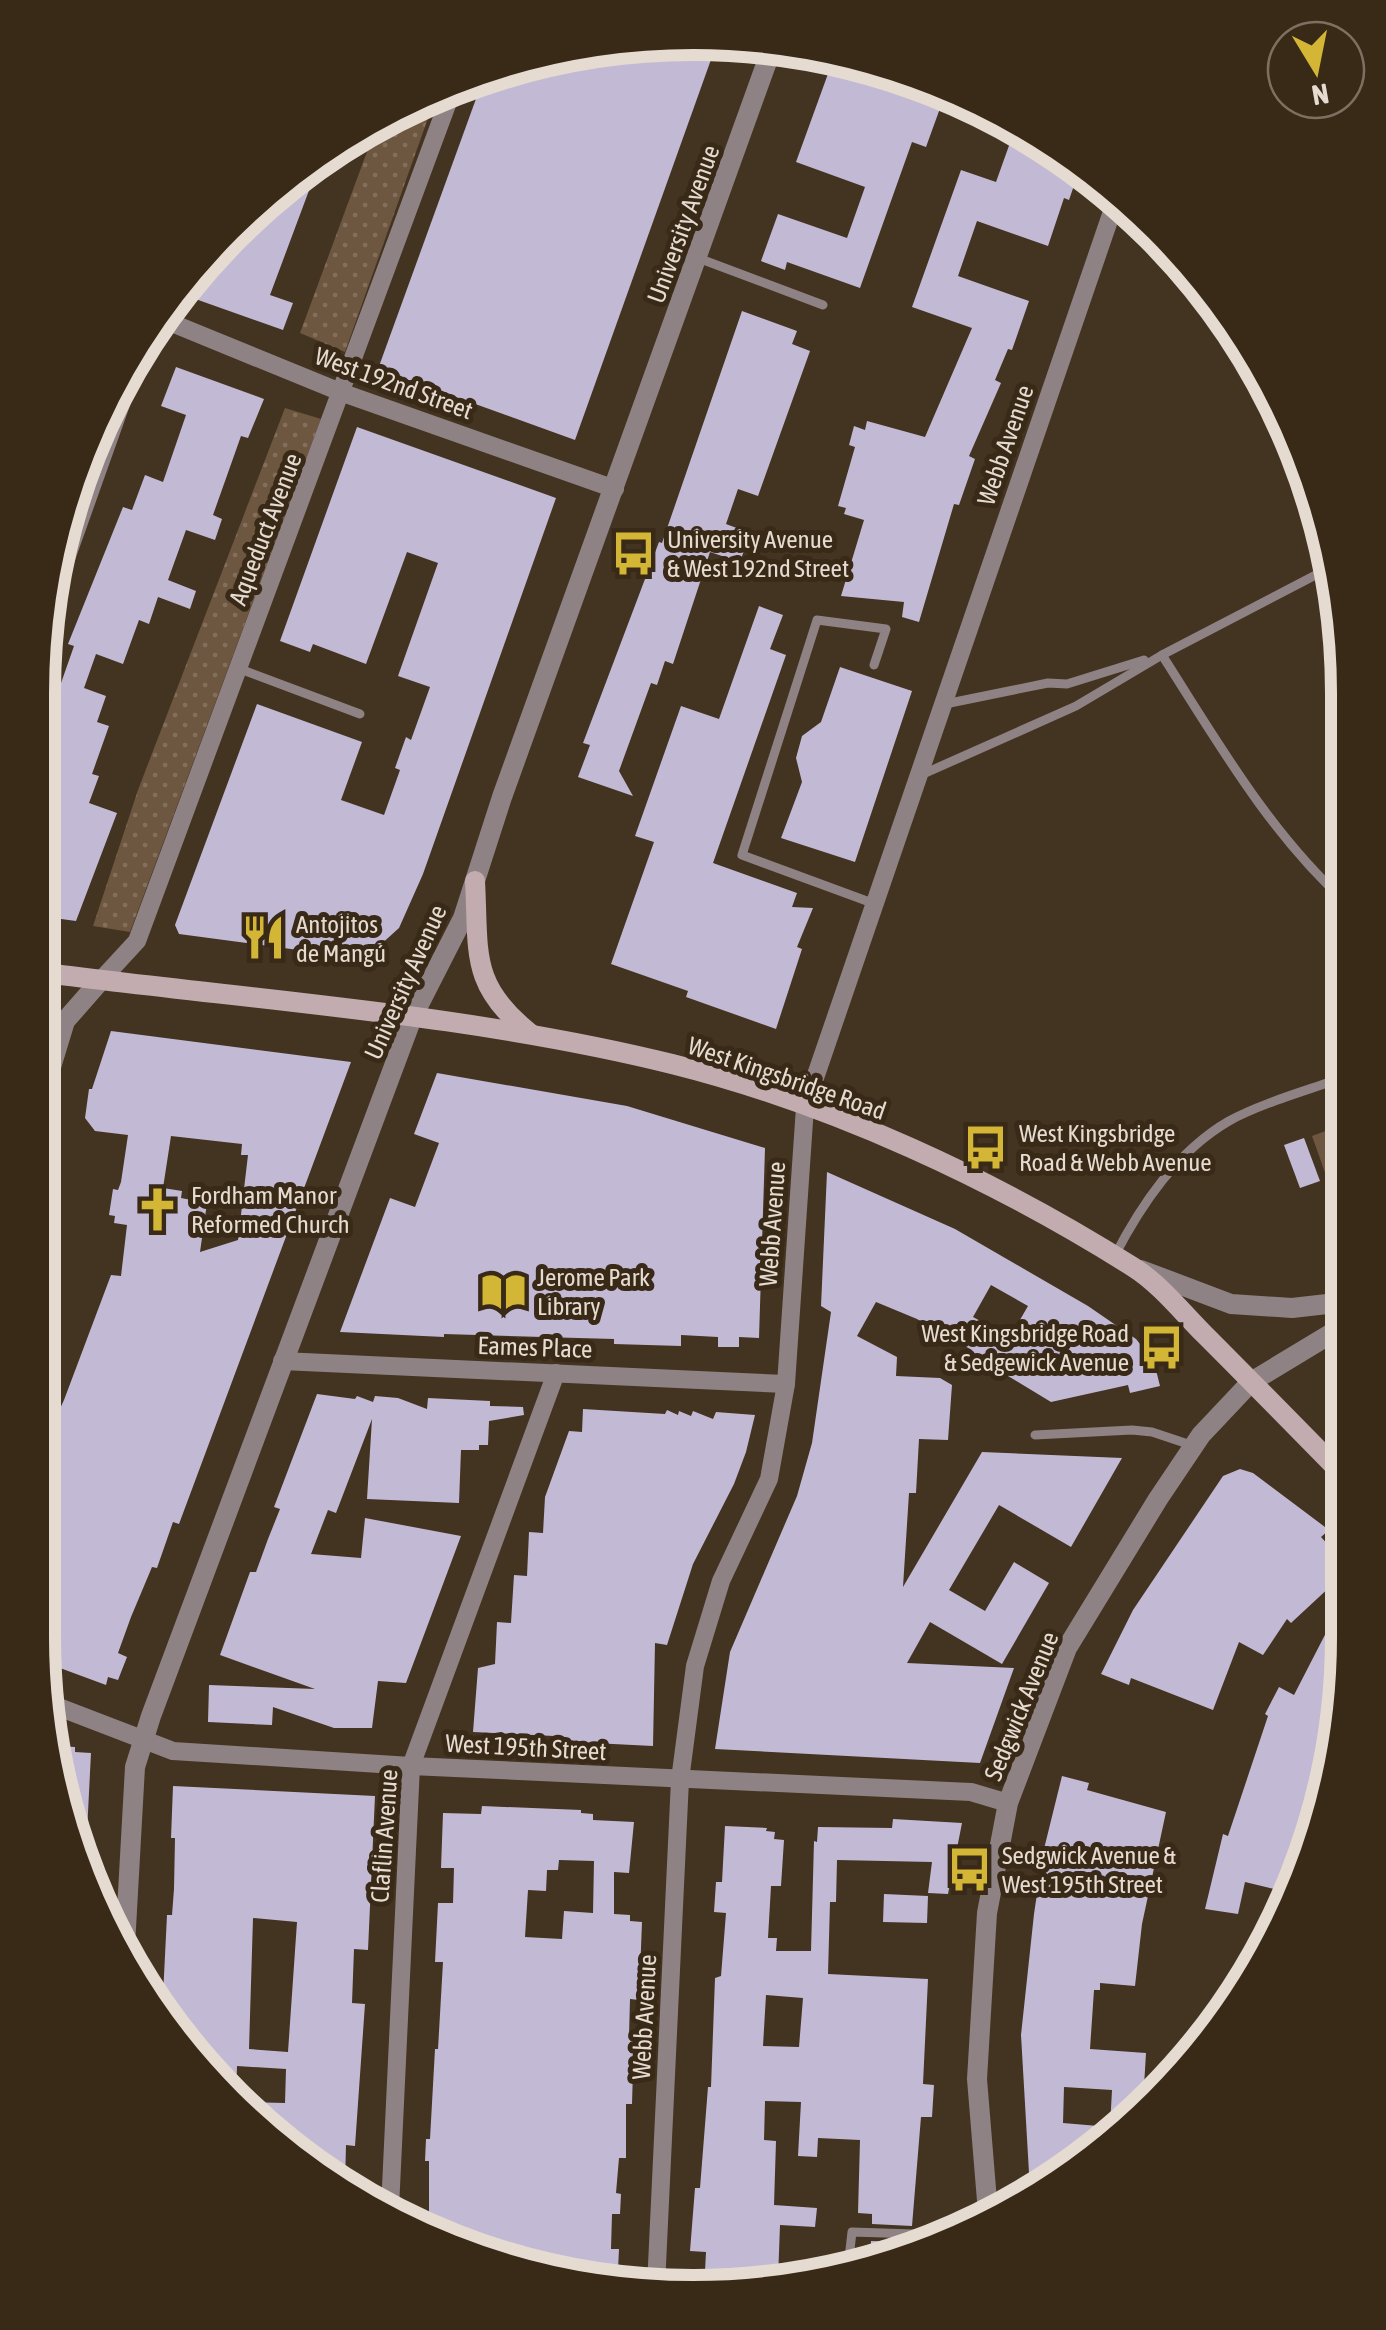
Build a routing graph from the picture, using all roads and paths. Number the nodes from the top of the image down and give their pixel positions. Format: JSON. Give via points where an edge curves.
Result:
{"nodes":[{"id":1,"x":768,"y":59,"type":"edge"},
{"id":2,"x":447,"y":105,"type":"edge"},
{"id":3,"x":1112,"y":211,"type":"edge"},
{"id":4,"x":698,"y":258,"type":"junction"},
{"id":5,"x":824,"y":305,"type":"dead end"},
{"id":6,"x":173,"y":325,"type":"edge"},
{"id":7,"x":342,"y":393,"type":"junction"},
{"id":8,"x":109,"y":438,"type":"edge"},
{"id":9,"x":615,"y":489,"type":"junction"},
{"id":10,"x":77,"y":527,"type":"edge"},
{"id":11,"x":1320,"y":572,"type":"edge"},
{"id":12,"x":1162,"y":655,"type":"junction"},
{"id":13,"x":874,"y":664,"type":"dead end"},
{"id":14,"x":240,"y":668,"type":"junction"},
{"id":15,"x":1066,"y":684,"type":"junction"},
{"id":16,"x":943,"y":705,"type":"junction"},
{"id":17,"x":1076,"y":706,"type":"junction"},
{"id":18,"x":360,"y":714,"type":"dead end"},
{"id":19,"x":918,"y":776,"type":"junction"},
{"id":20,"x":475,"y":881,"type":"junction"},
{"id":21,"x":1331,"y":889,"type":"edge"},
{"id":22,"x":874,"y":904,"type":"junction"},
{"id":23,"x":55,"y":974,"type":"edge"},
{"id":24,"x":101,"y":980,"type":"junction"},
{"id":25,"x":412,"y":1018,"type":"junction"},
{"id":26,"x":532,"y":1035,"type":"junction"},
{"id":27,"x":55,"y":1054,"type":"edge"},
{"id":28,"x":1331,"y":1082,"type":"edge"},
{"id":29,"x":805,"y":1107,"type":"junction"},
{"id":30,"x":1114,"y":1257,"type":"junction"},
{"id":31,"x":1136,"y":1268,"type":"junction"},
{"id":32,"x":1331,"y":1304,"type":"edge"},
{"id":33,"x":1331,"y":1334,"type":"edge"},
{"id":34,"x":282,"y":1361,"type":"junction"},
{"id":35,"x":556,"y":1373,"type":"junction"},
{"id":36,"x":1251,"y":1382,"type":"junction"},
{"id":37,"x":786,"y":1384,"type":"junction"},
{"id":38,"x":1035,"y":1435,"type":"dead end"},
{"id":39,"x":1194,"y":1446,"type":"junction"},
{"id":40,"x":1331,"y":1464,"type":"edge"},
{"id":41,"x":59,"y":1707,"type":"edge"},
{"id":42,"x":143,"y":1740,"type":"junction"},
{"id":43,"x":411,"y":1766,"type":"junction"},
{"id":44,"x":680,"y":1780,"type":"junction"},
{"id":45,"x":1008,"y":1803,"type":"junction"},
{"id":46,"x":126,"y":1929,"type":"edge"},
{"id":47,"x":390,"y":2198,"type":"edge"},
{"id":48,"x":987,"y":2203,"type":"edge"},
{"id":49,"x":916,"y":2234,"type":"edge"},
{"id":50,"x":849,"y":2255,"type":"edge"},
{"id":51,"x":657,"y":2274,"type":"edge"}],
"edges":[{"from":1,"to":4,"type":"street","name":"University Avenue"},
{"from":2,"to":7,"type":"street","name":"Aqueduct Avenue"},
{"from":3,"to":16,"type":"street","name":"Webb Avenue"},
{"from":4,"to":5,"type":"lane"},
{"from":4,"to":9,"type":"street","name":"University Avenue"},
{"from":6,"to":7,"type":"street","name":"West 192nd Street"},
{"from":7,"to":9,"type":"street","name":"West 192nd Street"},
{"from":7,"to":14,"type":"street","name":"Aqueduct Avenue"},
{"from":8,"to":10,"type":"street"},
{"from":9,"to":20,"type":"street","name":"University Avenue"},
{"from":11,"to":12,"type":"lane"},
{"from":12,"to":15,"type":"lane"},
{"from":12,"to":17,"type":"lane"},
{"from":12,"to":21,"type":"lane","via":[[1262,809]]},
{"from":13,"to":22,"type":"lane","via":[[886,630],[816,620],[742,855]]},
{"from":14,"to":18,"type":"lane"},
{"from":14,"to":24,"type":"street","name":"Aqueduct Avenue","via":[[138,941]]},
{"from":15,"to":16,"type":"lane"},
{"from":15,"to":17,"type":"lane"},
{"from":16,"to":19,"type":"street","name":"Webb Avenue"},
{"from":17,"to":19,"type":"lane"},
{"from":19,"to":22,"type":"street","name":"Webb Avenue"},
{"from":20,"to":25,"type":"street","name":"University Avenue"},
{"from":20,"to":26,"type":"main road","via":[[485,984],[504,1013]]},
{"from":22,"to":29,"type":"street","name":"Webb Avenue"},
{"from":23,"to":24,"type":"main road","name":"West Kingsbridge Road"},
{"from":24,"to":25,"type":"main road","name":"West Kingsbridge Road"},
{"from":24,"to":27,"type":"street","via":[[65,1022]]},
{"from":25,"to":26,"type":"main road","name":"West Kingsbridge Road"},
{"from":25,"to":34,"type":"street","name":"University Avenue"},
{"from":26,"to":29,"type":"main road","name":"West Kingsbridge Road","via":[[676,1065]]},
{"from":28,"to":30,"type":"lane","via":[[1229,1121],[1174,1165]]},
{"from":29,"to":30,"type":"main road","name":"West Kingsbridge Road","via":[[913,1149]]},
{"from":29,"to":37,"type":"street","name":"Webb Avenue"},
{"from":30,"to":31,"type":"main road","name":"West Kingsbridge Road"},
{"from":31,"to":32,"type":"street","via":[[1232,1304]]},
{"from":31,"to":36,"type":"main road","name":"West Kingsbridge Road"},
{"from":33,"to":36,"type":"street","name":"Sedgwick Avenue"},
{"from":34,"to":35,"type":"street","name":"Eames Place"},
{"from":34,"to":42,"type":"street","name":"University Avenue"},
{"from":35,"to":37,"type":"street","name":"Eames Place"},
{"from":35,"to":43,"type":"street","name":"Claflin Avenue"},
{"from":36,"to":39,"type":"street","name":"Sedgwick Avenue"},
{"from":36,"to":40,"type":"main road","name":"West Kingsbridge Road"},
{"from":37,"to":44,"type":"street","name":"Webb Avenue","via":[[769,1479],[721,1582],[695,1666]]},
{"from":38,"to":39,"type":"lane","via":[[1132,1430]]},
{"from":39,"to":45,"type":"street","name":"Sedgwick Avenue","via":[[1067,1648]]},
{"from":41,"to":42,"type":"street","name":"West 195th Street"},
{"from":42,"to":43,"type":"street","name":"West 195th Street","via":[[173,1750]]},
{"from":42,"to":46,"type":"street","name":"University Avenue","via":[[135,1767]]},
{"from":43,"to":44,"type":"street","name":"West 195th Street"},
{"from":43,"to":47,"type":"street","name":"Claflin Avenue"},
{"from":44,"to":45,"type":"street","name":"West 195th Street","via":[[970,1792]]},
{"from":44,"to":51,"type":"street","name":"Webb Avenue"},
{"from":45,"to":48,"type":"street","name":"Sedgwick Avenue","via":[[986,1912],[977,2079]]},
{"from":49,"to":50,"type":"lane","via":[[852,2232]]}]}
